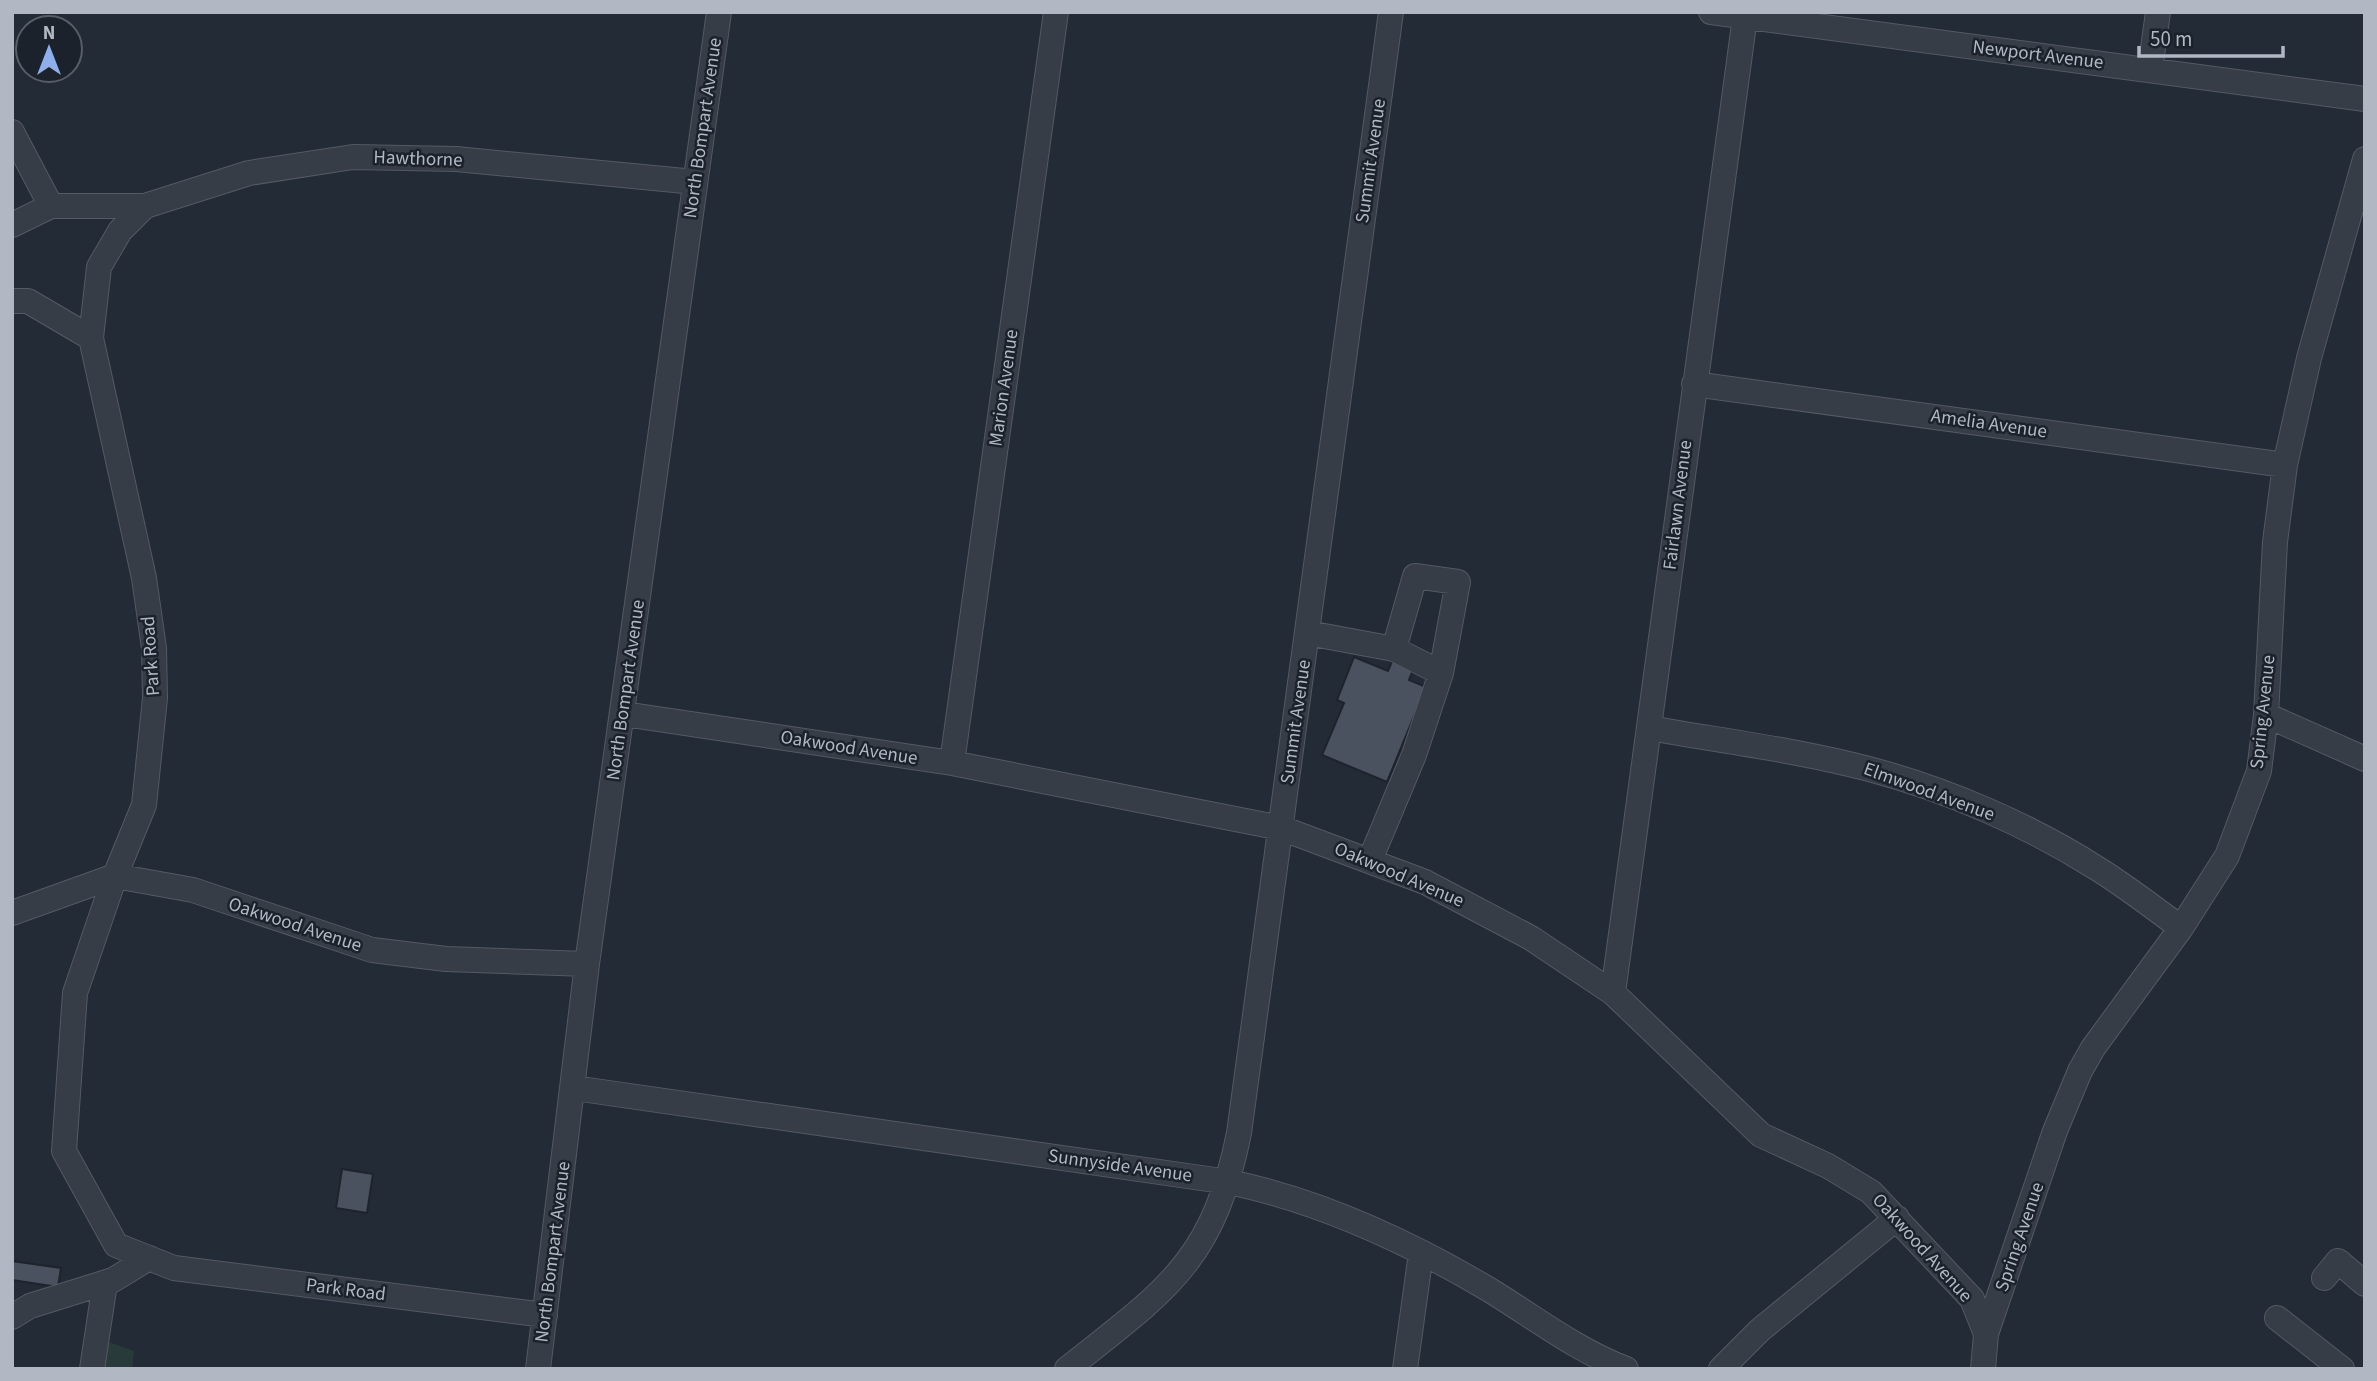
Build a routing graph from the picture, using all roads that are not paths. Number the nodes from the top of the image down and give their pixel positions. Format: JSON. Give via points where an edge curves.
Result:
{"nodes":[{"id":1,"x":719,"y":12,"type":"edge"},
{"id":2,"x":1056,"y":12,"type":"edge"},
{"id":3,"x":1391,"y":12,"type":"edge"},
{"id":4,"x":1711,"y":12,"type":"edge"},
{"id":5,"x":2158,"y":12,"type":"edge"},
{"id":6,"x":1745,"y":17,"type":"junction"},
{"id":7,"x":2150,"y":70,"type":"junction"},
{"id":8,"x":2365,"y":99,"type":"edge"},
{"id":9,"x":12,"y":132,"type":"edge"},
{"id":10,"x":2365,"y":159,"type":"edge"},
{"id":11,"x":695,"y":182,"type":"junction"},
{"id":12,"x":51,"y":206,"type":"junction"},
{"id":13,"x":145,"y":206,"type":"junction"},
{"id":14,"x":12,"y":225,"type":"edge"},
{"id":15,"x":12,"y":301,"type":"edge"},
{"id":16,"x":91,"y":338,"type":"junction"},
{"id":17,"x":1694,"y":384,"type":"junction"},
{"id":18,"x":2285,"y":465,"type":"junction"},
{"id":19,"x":1308,"y":633,"type":"junction"},
{"id":20,"x":1394,"y":649,"type":"junction"},
{"id":21,"x":1441,"y":673,"type":"junction"},
{"id":22,"x":624,"y":714,"type":"junction"},
{"id":23,"x":2266,"y":715,"type":"junction"},
{"id":24,"x":1649,"y":728,"type":"junction"},
{"id":25,"x":2365,"y":759,"type":"edge"},
{"id":26,"x":952,"y":763,"type":"junction"},
{"id":27,"x":1281,"y":828,"type":"junction"},
{"id":28,"x":1370,"y":860,"type":"junction"},
{"id":29,"x":115,"y":876,"type":"junction"},
{"id":30,"x":12,"y":913,"type":"edge"},
{"id":31,"x":2181,"y":928,"type":"junction"},
{"id":32,"x":587,"y":964,"type":"junction"},
{"id":33,"x":1613,"y":993,"type":"junction"},
{"id":34,"x":574,"y":1088,"type":"junction"},
{"id":35,"x":1229,"y":1182,"type":"junction"},
{"id":36,"x":1897,"y":1218,"type":"junction"},
{"id":37,"x":1421,"y":1253,"type":"junction"},
{"id":38,"x":149,"y":1258,"type":"junction"},
{"id":39,"x":2324,"y":1278,"type":"dead end"},
{"id":40,"x":105,"y":1283,"type":"junction"},
{"id":41,"x":2365,"y":1284,"type":"edge"},
{"id":42,"x":545,"y":1315,"type":"junction"},
{"id":43,"x":12,"y":1317,"type":"edge"},
{"id":44,"x":2277,"y":1318,"type":"dead end"},
{"id":45,"x":1986,"y":1334,"type":"junction"},
{"id":46,"x":92,"y":1369,"type":"edge"},
{"id":47,"x":538,"y":1369,"type":"edge"},
{"id":48,"x":1067,"y":1369,"type":"edge"},
{"id":49,"x":1405,"y":1369,"type":"edge"},
{"id":50,"x":1626,"y":1369,"type":"edge"},
{"id":51,"x":1721,"y":1369,"type":"edge"},
{"id":52,"x":1983,"y":1369,"type":"edge"},
{"id":53,"x":2342,"y":1369,"type":"edge"}],
"edges":[{"from":1,"to":11,"type":"street","name":"North Bompart Avenue"},
{"from":2,"to":26,"type":"street","name":"Marion Avenue"},
{"from":3,"to":19,"type":"street","name":"Summit Avenue"},
{"from":4,"to":6,"type":"street","name":"Newport Avenue"},
{"from":5,"to":7,"type":"street"},
{"from":6,"to":7,"type":"street","name":"Newport Avenue"},
{"from":6,"to":17,"type":"street","name":"Fairlawn Avenue"},
{"from":7,"to":8,"type":"street","name":"Newport Avenue"},
{"from":9,"to":12,"type":"street"},
{"from":10,"to":18,"type":"street","name":"Spring Avenue","via":[[2309,358]]},
{"from":11,"to":13,"type":"street","name":"Hawthorne","via":[[456,159],[354,157],[249,173]]},
{"from":11,"to":22,"type":"street","name":"North Bompart Avenue"},
{"from":12,"to":13,"type":"street"},
{"from":12,"to":14,"type":"street"},
{"from":13,"to":16,"type":"street","name":"Park Road","via":[[120,231],[99,267]]},
{"from":15,"to":16,"type":"street","via":[[28,301]]},
{"from":16,"to":29,"type":"street","name":"Park Road","via":[[144,578],[154,648],[155,698],[144,805]]},
{"from":17,"to":18,"type":"street","name":"Amelia Avenue"},
{"from":17,"to":24,"type":"street","name":"Fairlawn Avenue"},
{"from":18,"to":23,"type":"street","name":"Spring Avenue","via":[[2275,542]]},
{"from":19,"to":20,"type":"street"},
{"from":19,"to":27,"type":"street","name":"Summit Avenue"},
{"from":20,"to":21,"type":"street"},
{"from":20,"to":21,"type":"street","via":[[1415,576],[1458,582]]},
{"from":21,"to":28,"type":"street","via":[[1414,755]]},
{"from":22,"to":26,"type":"street","name":"Oakwood Avenue"},
{"from":22,"to":32,"type":"street","name":"North Bompart Avenue"},
{"from":23,"to":25,"type":"street"},
{"from":23,"to":31,"type":"street","name":"Spring Avenue","via":[[2259,771],[2227,856]]},
{"from":24,"to":31,"type":"street","name":"Elmwood Avenue","via":[[1858,766],[1931,789],[1987,811],[2098,869]]},
{"from":24,"to":33,"type":"street","name":"Fairlawn Avenue"},
{"from":26,"to":27,"type":"street","name":"Oakwood Avenue"},
{"from":27,"to":28,"type":"street","name":"Oakwood Avenue"},
{"from":27,"to":35,"type":"street","name":"Summit Avenue"},
{"from":28,"to":33,"type":"street","name":"Oakwood Avenue","via":[[1474,906]]},
{"from":29,"to":30,"type":"street","name":"Oakwood Avenue"},
{"from":29,"to":32,"type":"street","name":"Oakwood Avenue","via":[[194,890],[372,950],[446,959]]},
{"from":29,"to":38,"type":"street","name":"Park Road","via":[[75,993],[64,1151],[116,1245]]},
{"from":31,"to":45,"type":"street","name":"Spring Avenue","via":[[2080,1071]]},
{"from":32,"to":34,"type":"street","name":"North Bompart Avenue"},
{"from":33,"to":36,"type":"street","name":"Oakwood Avenue","via":[[1761,1135],[1849,1178]]},
{"from":34,"to":35,"type":"street","name":"Sunnyside Avenue"},
{"from":34,"to":42,"type":"street","name":"North Bompart Avenue"},
{"from":35,"to":37,"type":"street","name":"Sunnyside Avenue","via":[[1316,1206]]},
{"from":35,"to":48,"type":"street","name":"Summit Avenue","via":[[1201,1244],[1174,1281]]},
{"from":36,"to":45,"type":"street","name":"Oakwood Avenue","via":[[1972,1299]]},
{"from":36,"to":51,"type":"street","via":[[1760,1330]]},
{"from":37,"to":49,"type":"street"},
{"from":37,"to":50,"type":"street","name":"Sunnyside Avenue","via":[[1593,1356]]},
{"from":38,"to":40,"type":"street"},
{"from":38,"to":42,"type":"street","name":"Park Road","via":[[174,1268]]},
{"from":39,"to":41,"type":"street","via":[[2338,1261]]},
{"from":40,"to":43,"type":"street","via":[[30,1306]]},
{"from":40,"to":46,"type":"street"},
{"from":42,"to":47,"type":"street","name":"North Bompart Avenue"},
{"from":44,"to":53,"type":"street"},
{"from":45,"to":52,"type":"street","name":"Oakwood Avenue"}]}
